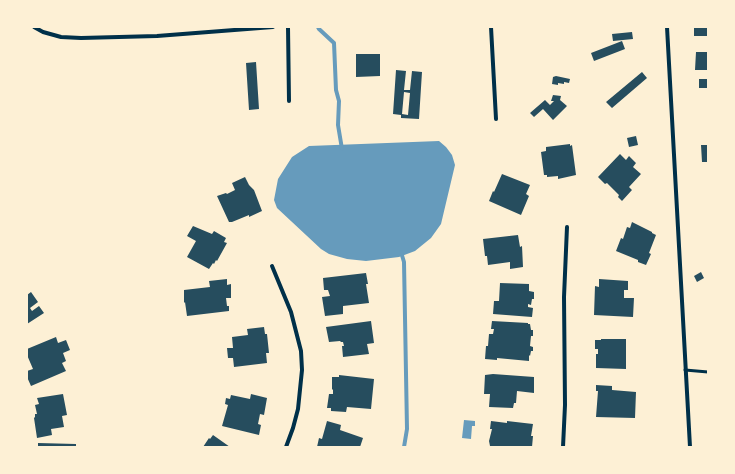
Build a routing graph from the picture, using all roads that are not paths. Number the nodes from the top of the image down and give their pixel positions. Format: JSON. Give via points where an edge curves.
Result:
{"nodes":[{"id":1,"x":34,"y":27,"type":"edge"},
{"id":2,"x":274,"y":27,"type":"edge"},
{"id":3,"x":288,"y":27,"type":"edge"},
{"id":4,"x":491,"y":27,"type":"edge"},
{"id":5,"x":667,"y":27,"type":"edge"},
{"id":6,"x":289,"y":101,"type":"dead end"},
{"id":7,"x":496,"y":119,"type":"dead end"},
{"id":8,"x":567,"y":228,"type":"dead end"},
{"id":9,"x":272,"y":266,"type":"dead end"},
{"id":10,"x":685,"y":370,"type":"junction"},
{"id":11,"x":708,"y":372,"type":"edge"},
{"id":12,"x":286,"y":447,"type":"edge"},
{"id":13,"x":563,"y":447,"type":"edge"},
{"id":14,"x":690,"y":447,"type":"edge"}],
"edges":[{"from":1,"to":2,"type":"street","via":[[61,37],[81,38],[157,36]]},
{"from":3,"to":6,"type":"street"},
{"from":4,"to":7,"type":"street"},
{"from":5,"to":10,"type":"street"},
{"from":8,"to":13,"type":"street"},
{"from":9,"to":12,"type":"street","via":[[291,312],[301,357],[298,409]]},
{"from":10,"to":11,"type":"lane"},
{"from":10,"to":14,"type":"street"}]}
